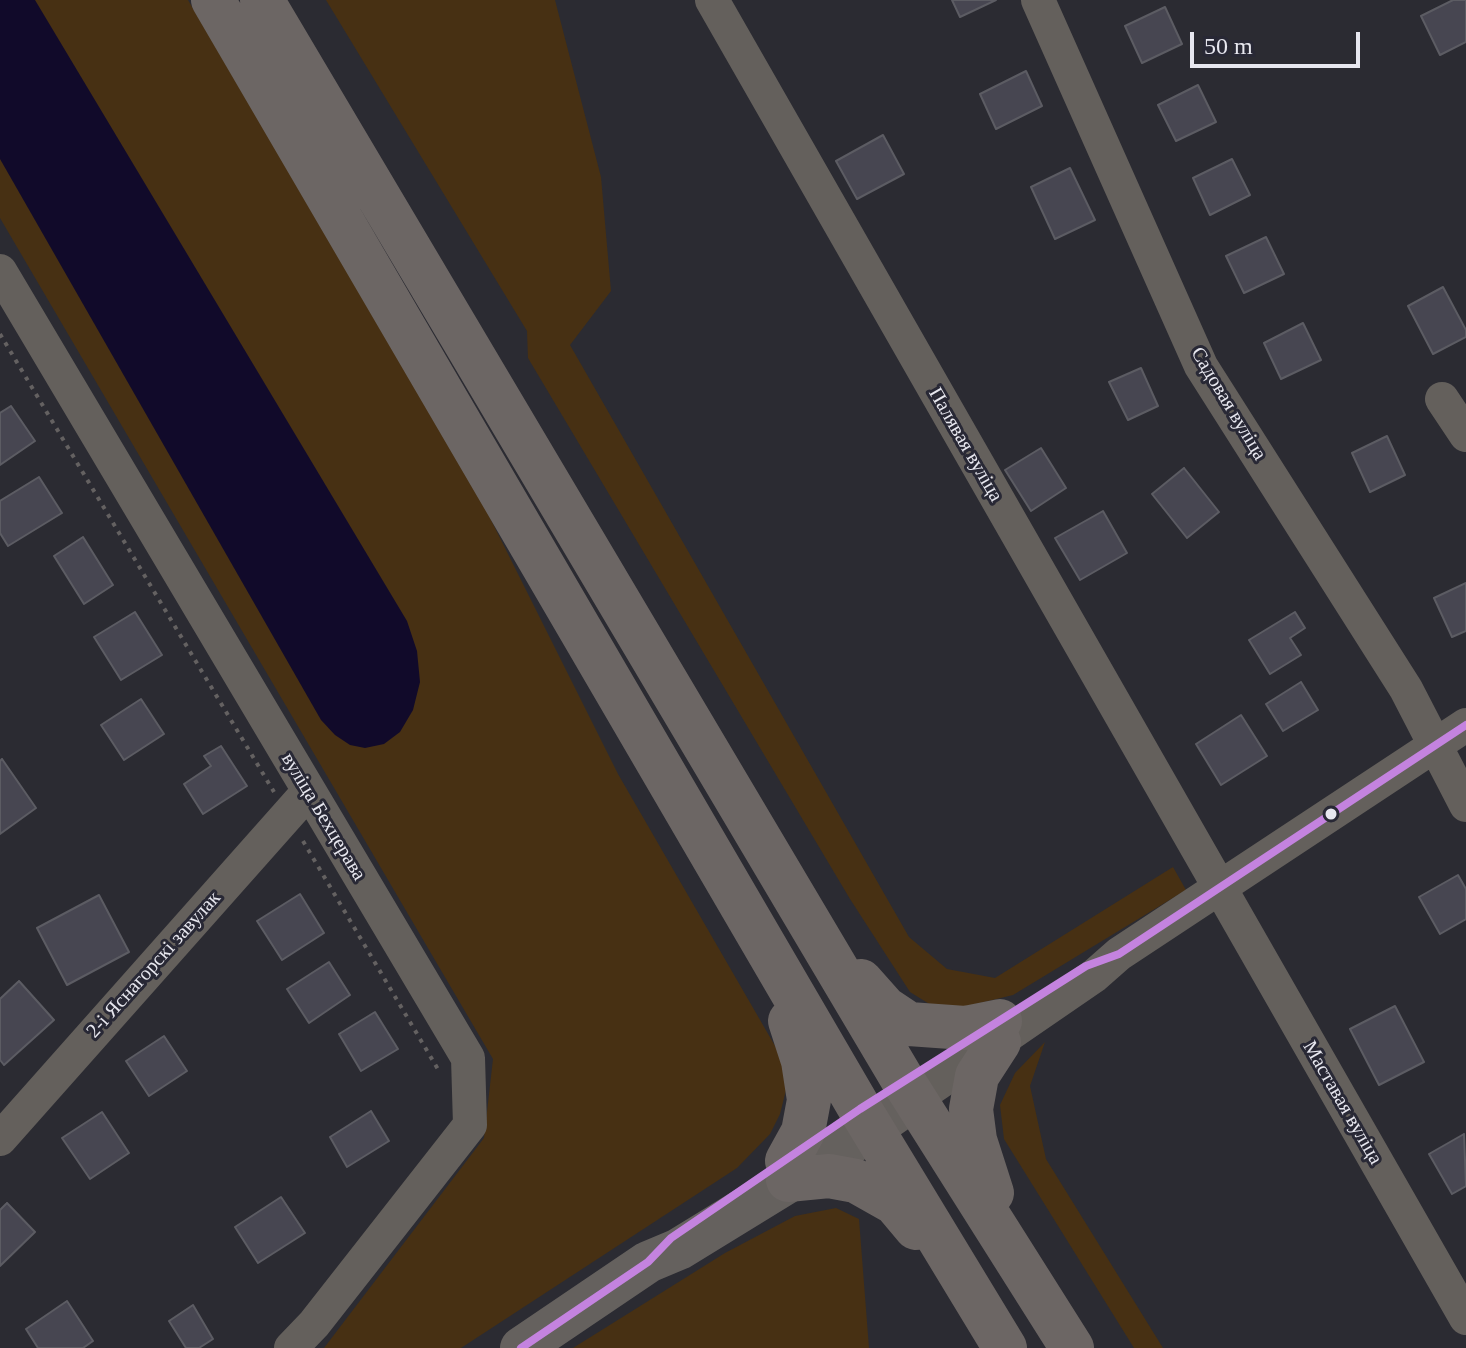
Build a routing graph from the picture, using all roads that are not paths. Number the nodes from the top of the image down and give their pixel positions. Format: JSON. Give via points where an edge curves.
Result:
{"nodes":[{"id":1,"x":213,"y":0,"type":"edge"},
{"id":2,"x":262,"y":0,"type":"edge"},
{"id":3,"x":712,"y":0,"type":"edge"},
{"id":4,"x":1038,"y":0,"type":"edge"},
{"id":5,"x":0,"y":271,"type":"edge"},
{"id":6,"x":1442,"y":399,"type":"dead end"},
{"id":7,"x":1466,"y":435,"type":"edge"},
{"id":8,"x":1466,"y":725,"type":"edge"},
{"id":9,"x":1433,"y":746,"type":"junction"},
{"id":10,"x":298,"y":804,"type":"junction"},
{"id":11,"x":1466,"y":805,"type":"edge"},
{"id":12,"x":1218,"y":889,"type":"junction"},
{"id":13,"x":812,"y":927,"type":"junction"},
{"id":14,"x":767,"y":950,"type":"junction"},
{"id":15,"x":999,"y":1031,"type":"junction"},
{"id":16,"x":910,"y":1091,"type":"junction"},
{"id":17,"x":866,"y":1119,"type":"junction"},
{"id":18,"x":0,"y":1139,"type":"edge"},
{"id":19,"x":788,"y":1170,"type":"junction"},
{"id":20,"x":973,"y":1296,"type":"junction"},
{"id":21,"x":1040,"y":1297,"type":"junction"},
{"id":22,"x":1466,"y":1318,"type":"edge"},
{"id":23,"x":291,"y":1348,"type":"edge"},
{"id":24,"x":521,"y":1348,"type":"edge"},
{"id":25,"x":1005,"y":1348,"type":"edge"},
{"id":26,"x":1072,"y":1348,"type":"edge"}],
"edges":[{"from":1,"to":14,"type":"highway"},
{"from":2,"to":13,"type":"highway"},
{"from":3,"to":12,"type":"street","name":"Палявая вуліца"},
{"from":4,"to":9,"type":"street","name":"Садовая вуліца","via":[[1201,366],[1406,689]]},
{"from":5,"to":10,"type":"street","name":"вуліца Бехцерава"},
{"from":6,"to":7,"type":"street"},
{"from":8,"to":9,"type":"street"},
{"from":9,"to":11,"type":"street","name":"Садовая вуліца"},
{"from":9,"to":12,"type":"street"},
{"from":10,"to":18,"type":"street","name":"2-і Яснагорскі завулак"},
{"from":10,"to":23,"type":"street","name":"вуліца Бехцерава","via":[[468,1058],[470,1125]]},
{"from":12,"to":15,"type":"street","via":[[1119,954],[1086,966]]},
{"from":12,"to":22,"type":"street","name":"Маставая вуліца"},
{"from":13,"to":15,"type":"highway","via":[[885,1008],[909,1024]]},
{"from":13,"to":16,"type":"highway"},
{"from":14,"to":17,"type":"highway"},
{"from":14,"to":19,"type":"highway","via":[[803,1061],[809,1100]]},
{"from":15,"to":16,"type":"street"},
{"from":15,"to":21,"type":"highway","via":[[977,1076],[971,1109],[975,1140],[988,1183]]},
{"from":16,"to":17,"type":"main road"},
{"from":16,"to":21,"type":"highway"},
{"from":17,"to":19,"type":"main road"},
{"from":17,"to":20,"type":"highway"},
{"from":19,"to":20,"type":"highway","via":[[855,1180],[895,1203]]},
{"from":19,"to":24,"type":"main road","via":[[671,1238],[648,1262]]},
{"from":20,"to":25,"type":"highway"},
{"from":21,"to":26,"type":"highway"}]}
